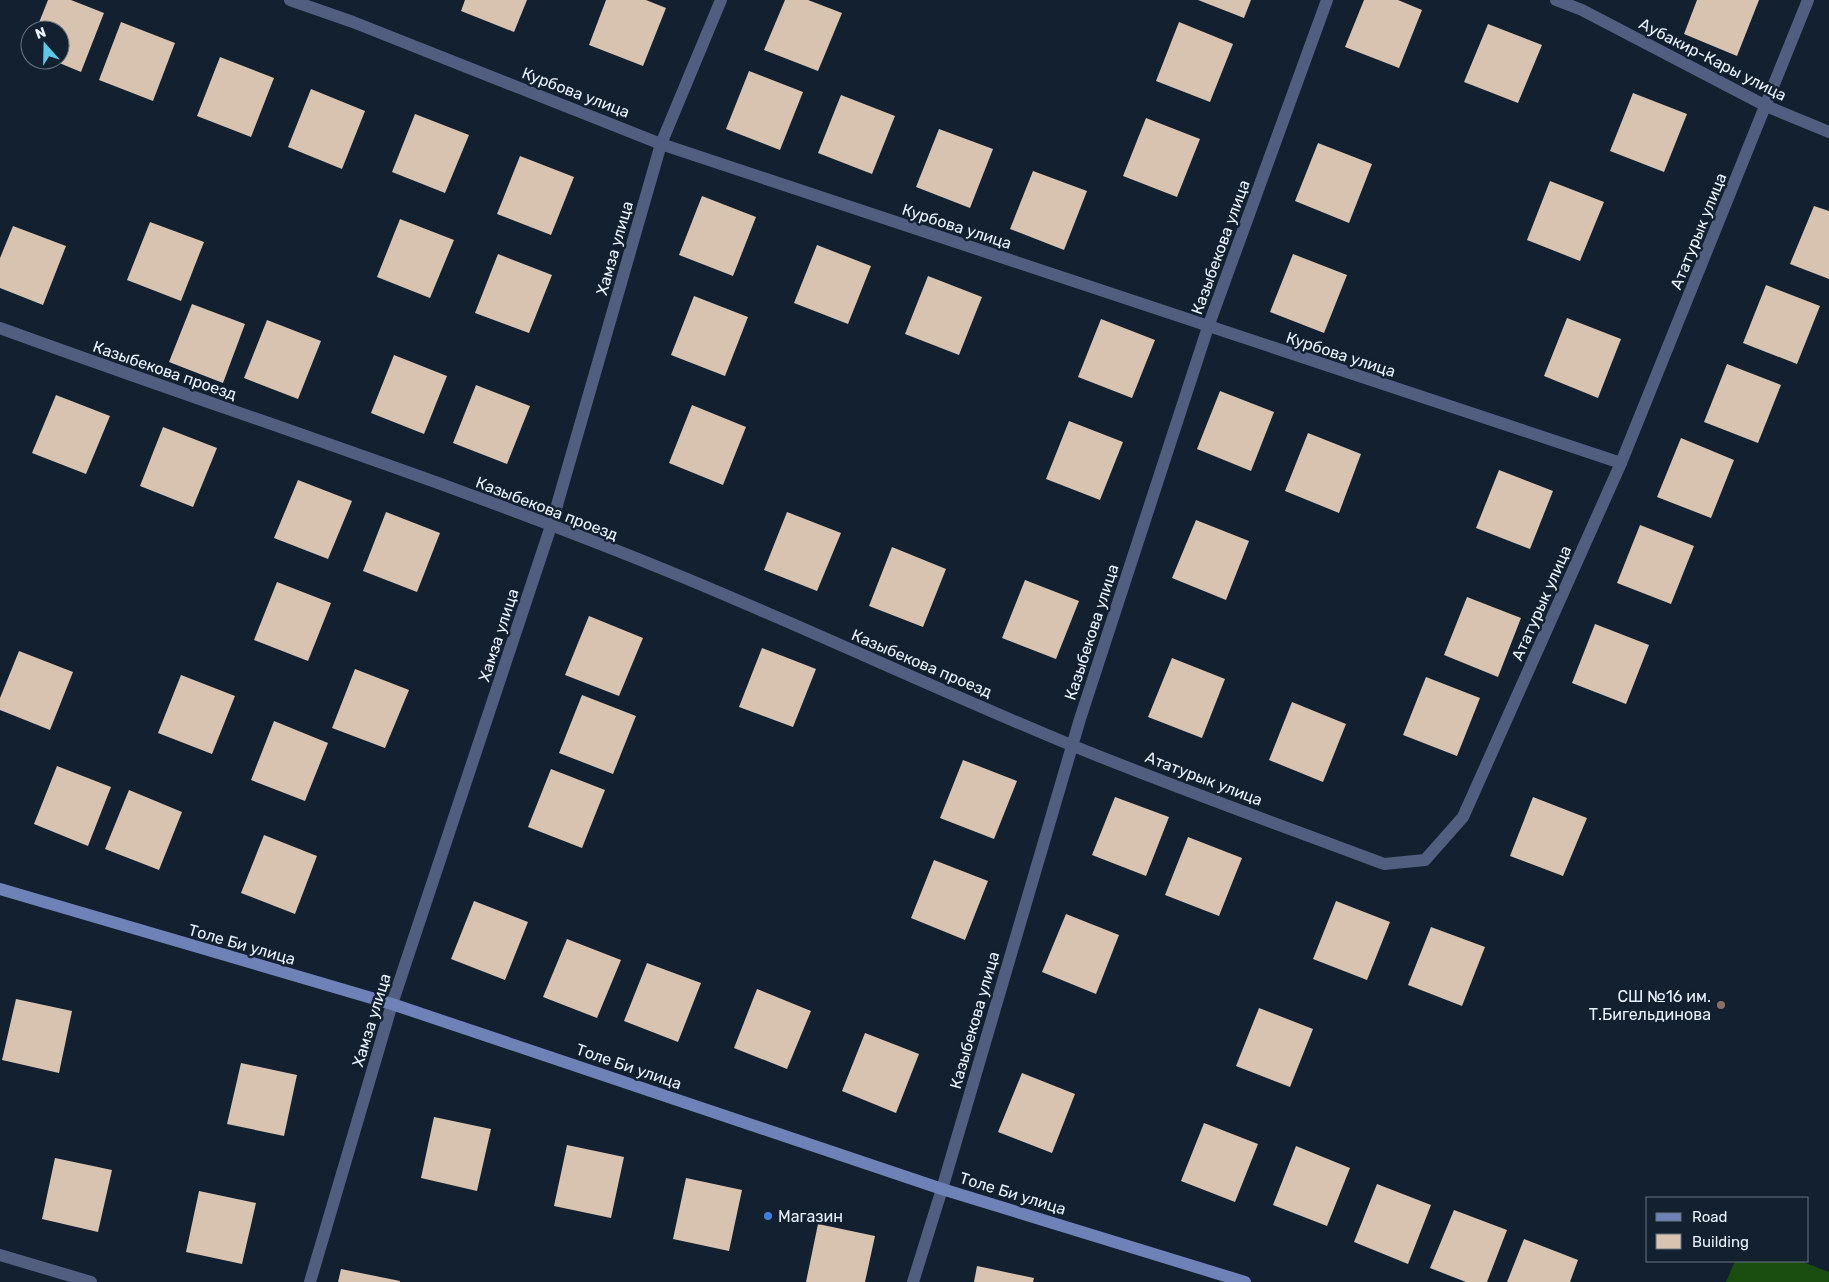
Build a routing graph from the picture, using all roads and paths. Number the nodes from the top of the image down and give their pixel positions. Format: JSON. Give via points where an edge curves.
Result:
{"nodes":[{"id":1,"x":290,"y":0,"type":"edge"},
{"id":2,"x":722,"y":0,"type":"edge"},
{"id":3,"x":1327,"y":0,"type":"edge"},
{"id":4,"x":1556,"y":0,"type":"edge"},
{"id":5,"x":1808,"y":0,"type":"edge"},
{"id":6,"x":1766,"y":106,"type":"junction"},
{"id":7,"x":1829,"y":132,"type":"edge"},
{"id":8,"x":661,"y":144,"type":"junction"},
{"id":9,"x":1208,"y":327,"type":"junction"},
{"id":10,"x":0,"y":328,"type":"edge"},
{"id":11,"x":1621,"y":463,"type":"junction"},
{"id":12,"x":551,"y":526,"type":"junction"},
{"id":13,"x":1071,"y":745,"type":"junction"},
{"id":14,"x":0,"y":889,"type":"edge"},
{"id":15,"x":392,"y":1004,"type":"junction"},
{"id":16,"x":942,"y":1189,"type":"junction"},
{"id":17,"x":0,"y":1255,"type":"edge"},
{"id":18,"x":91,"y":1282,"type":"edge"},
{"id":19,"x":310,"y":1282,"type":"edge"},
{"id":20,"x":913,"y":1282,"type":"edge"},
{"id":21,"x":1245,"y":1282,"type":"edge"}],
"edges":[{"from":1,"to":8,"type":"street","name":"Курбова улица"},
{"from":2,"to":8,"type":"street","name":"Хамза улица"},
{"from":3,"to":9,"type":"street","name":"Казыбекова улица"},
{"from":4,"to":6,"type":"street","name":"Аубакир-Кары улица","via":[[1582,10]]},
{"from":5,"to":6,"type":"street","name":"Ататурык улица"},
{"from":6,"to":7,"type":"street","name":"Аубакир-Кары улица"},
{"from":6,"to":11,"type":"street","name":"Ататурык улица"},
{"from":8,"to":9,"type":"street","name":"Курбова улица"},
{"from":8,"to":12,"type":"street","name":"Хамза улица"},
{"from":9,"to":11,"type":"street","name":"Курбова улица"},
{"from":9,"to":13,"type":"street","name":"Казыбекова улица"},
{"from":10,"to":12,"type":"street","name":"Казыбекова проезд"},
{"from":11,"to":13,"type":"street","name":"Ататурык улица","via":[[1463,817],[1425,860],[1384,864]]},
{"from":12,"to":13,"type":"street","name":"Казыбекова проезд","via":[[679,576]]},
{"from":12,"to":15,"type":"street","name":"Хамза улица"},
{"from":13,"to":16,"type":"street","name":"Казыбекова улица"},
{"from":14,"to":15,"type":"street","name":"Толе Би улица"},
{"from":15,"to":16,"type":"street","name":"Толе Би улица"},
{"from":15,"to":19,"type":"street","name":"Хамза улица"},
{"from":16,"to":20,"type":"street","name":"Казыбекова улица"},
{"from":16,"to":21,"type":"street","name":"Толе Би улица"},
{"from":17,"to":18,"type":"street"}]}
